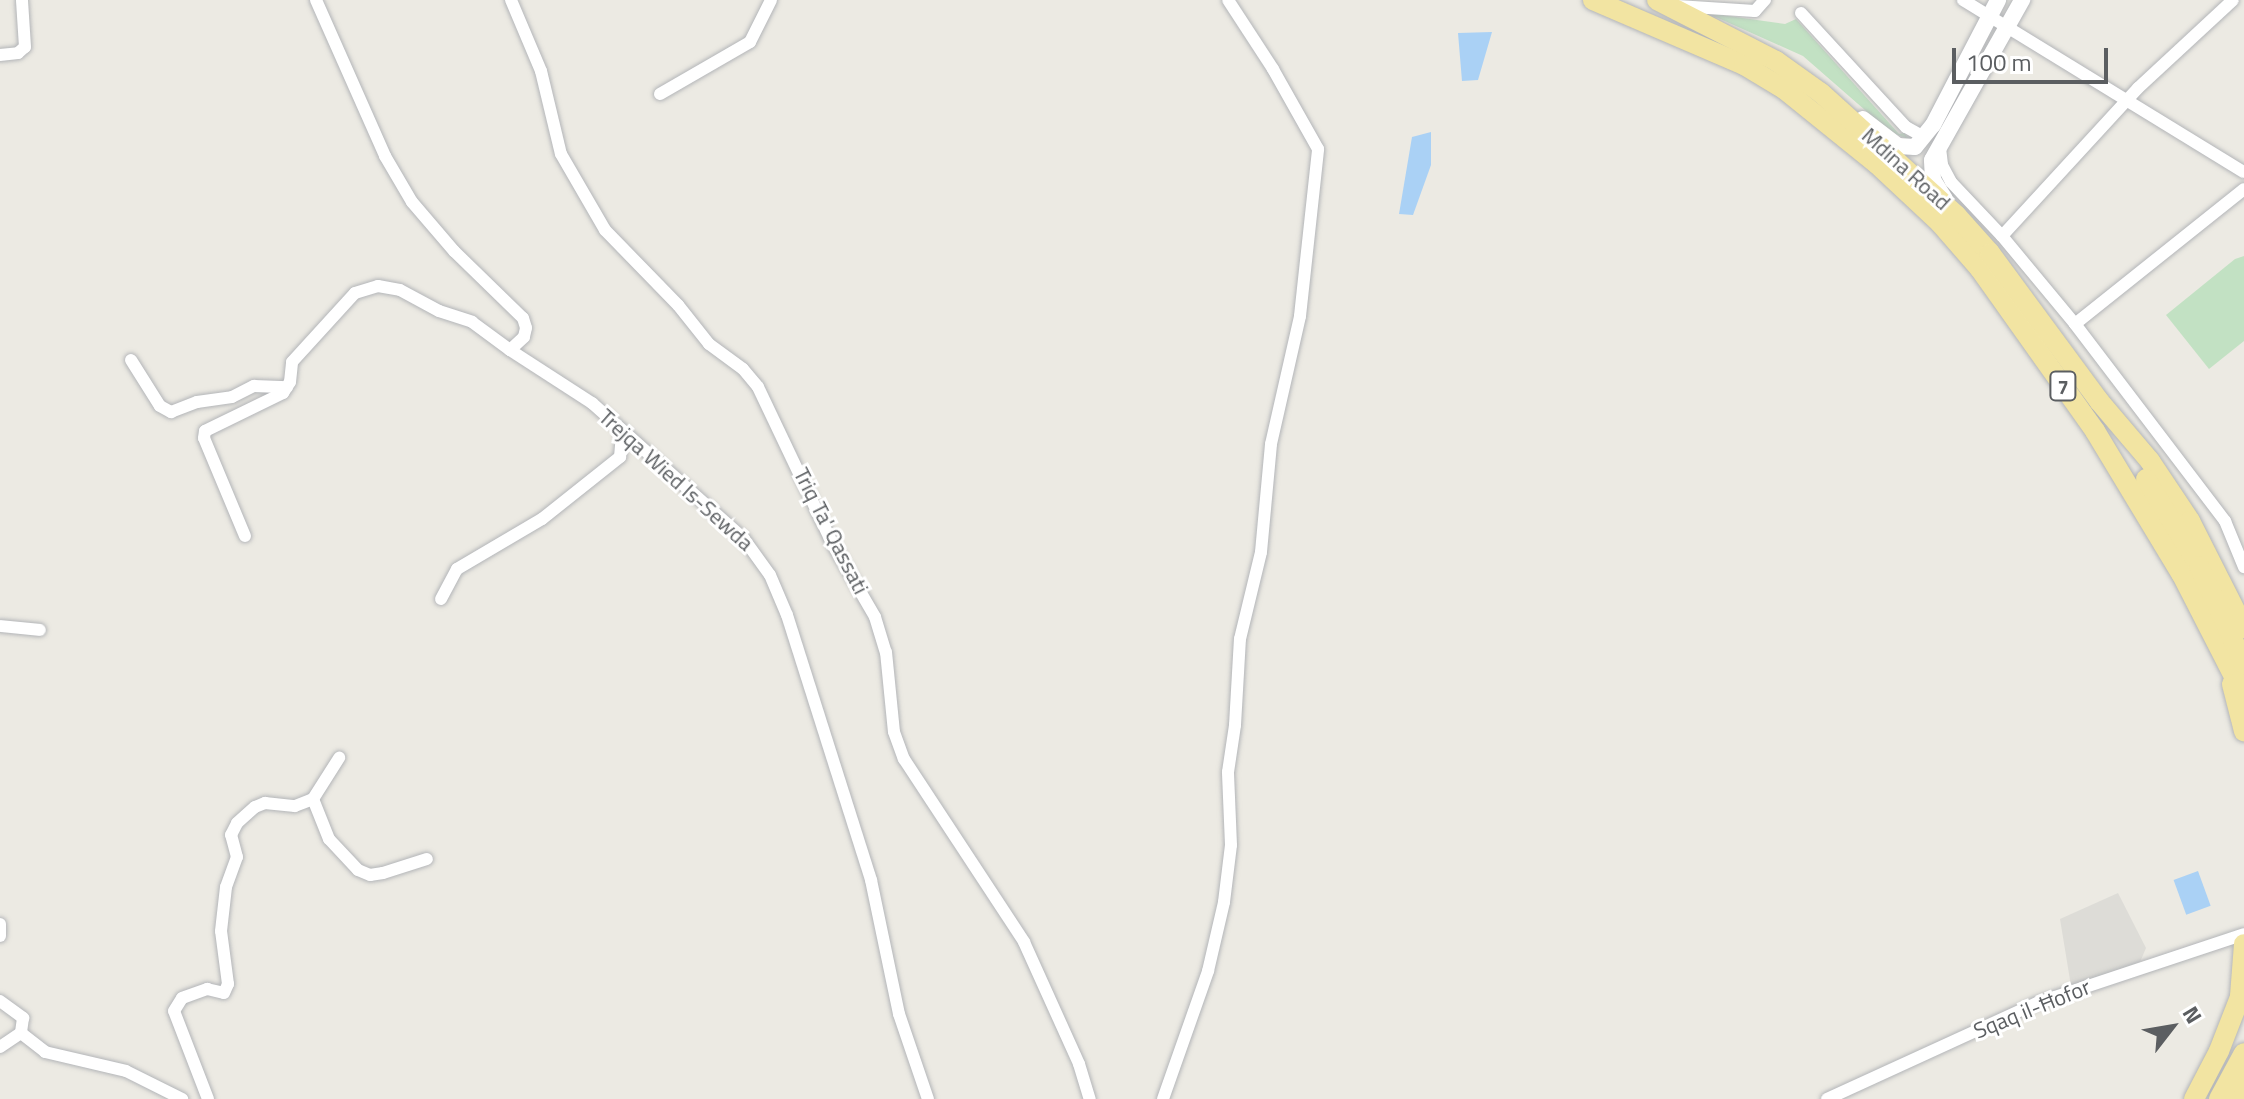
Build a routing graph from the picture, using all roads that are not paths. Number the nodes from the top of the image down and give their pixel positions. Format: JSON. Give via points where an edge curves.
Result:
{"nodes":[{"id":1,"x":22,"y":0,"type":"edge"},
{"id":2,"x":316,"y":0,"type":"edge"},
{"id":3,"x":511,"y":0,"type":"edge"},
{"id":4,"x":771,"y":0,"type":"edge"},
{"id":5,"x":1228,"y":0,"type":"edge"},
{"id":6,"x":1593,"y":0,"type":"edge"},
{"id":7,"x":1618,"y":0,"type":"edge"},
{"id":8,"x":1765,"y":0,"type":"edge"},
{"id":9,"x":1963,"y":0,"type":"edge"},
{"id":10,"x":1998,"y":0,"type":"edge"},
{"id":11,"x":2022,"y":0,"type":"edge"},
{"id":12,"x":2233,"y":0,"type":"edge"},
{"id":13,"x":1662,"y":2,"type":"edge"},
{"id":14,"x":1801,"y":13,"type":"dead end"},
{"id":15,"x":1988,"y":18,"type":"junction"},
{"id":16,"x":2008,"y":28,"type":"junction"},
{"id":17,"x":0,"y":55,"type":"edge"},
{"id":18,"x":1744,"y":65,"type":"junction"},
{"id":19,"x":1821,"y":93,"type":"junction"},
{"id":20,"x":660,"y":94,"type":"dead end"},
{"id":21,"x":2129,"y":100,"type":"junction"},
{"id":22,"x":1924,"y":137,"type":"junction"},
{"id":23,"x":1940,"y":148,"type":"junction"},
{"id":24,"x":2244,"y":172,"type":"edge"},
{"id":25,"x":2244,"y":189,"type":"edge"},
{"id":26,"x":1956,"y":215,"type":"junction"},
{"id":27,"x":2002,"y":236,"type":"junction"},
{"id":28,"x":2075,"y":324,"type":"junction"},
{"id":29,"x":510,"y":350,"type":"junction"},
{"id":30,"x":131,"y":360,"type":"dead end"},
{"id":31,"x":287,"y":387,"type":"junction"},
{"id":32,"x":2099,"y":401,"type":"junction"},
{"id":33,"x":622,"y":433,"type":"junction"},
{"id":34,"x":245,"y":536,"type":"dead end"},
{"id":35,"x":2244,"y":567,"type":"edge"},
{"id":36,"x":441,"y":599,"type":"dead end"},
{"id":37,"x":0,"y":626,"type":"edge"},
{"id":38,"x":2244,"y":628,"type":"edge"},
{"id":39,"x":40,"y":630,"type":"dead end"},
{"id":40,"x":2216,"y":638,"type":"junction"},
{"id":41,"x":2244,"y":664,"type":"edge"},
{"id":42,"x":2244,"y":696,"type":"edge"},
{"id":43,"x":2244,"y":731,"type":"edge"},
{"id":44,"x":339,"y":758,"type":"dead end"},
{"id":45,"x":313,"y":799,"type":"junction"},
{"id":46,"x":427,"y":859,"type":"dead end"},
{"id":47,"x":0,"y":924,"type":"edge"},
{"id":48,"x":2244,"y":934,"type":"edge"},
{"id":49,"x":0,"y":936,"type":"edge"},
{"id":50,"x":2244,"y":944,"type":"edge"},
{"id":51,"x":2242,"y":992,"type":"edge"},
{"id":52,"x":0,"y":1001,"type":"edge"},
{"id":53,"x":2244,"y":1020,"type":"edge"},
{"id":54,"x":21,"y":1033,"type":"junction"},
{"id":55,"x":0,"y":1047,"type":"edge"},
{"id":56,"x":2244,"y":1053,"type":"edge"},
{"id":57,"x":2244,"y":1073,"type":"edge"},
{"id":58,"x":2244,"y":1091,"type":"edge"},
{"id":59,"x":182,"y":1099,"type":"edge"},
{"id":60,"x":208,"y":1099,"type":"edge"},
{"id":61,"x":928,"y":1099,"type":"edge"},
{"id":62,"x":1090,"y":1099,"type":"edge"},
{"id":63,"x":1163,"y":1099,"type":"edge"},
{"id":64,"x":1827,"y":1099,"type":"edge"},
{"id":65,"x":2194,"y":1099,"type":"edge"},
{"id":66,"x":2205,"y":1099,"type":"edge"},
{"id":67,"x":2219,"y":1099,"type":"edge"},
{"id":68,"x":2239,"y":1099,"type":"edge"}],
"edges":[{"from":1,"to":17,"type":"street","via":[[25,47]]},
{"from":2,"to":29,"type":"street","via":[[385,156],[412,202],[523,318],[524,337]]},
{"from":3,"to":62,"type":"street","name":"Triq Ta' Qassati","via":[[551,102],[561,154],[605,230],[709,344],[743,369],[764,398],[832,543],[875,617],[886,652],[894,732],[904,759],[1024,942]]},
{"from":4,"to":20,"type":"street","via":[[750,42]]},
{"from":5,"to":63,"type":"street","via":[[1318,149],[1300,316],[1271,444],[1261,552],[1240,639],[1224,902],[1208,971]]},
{"from":6,"to":18,"type":"highway","number":"7"},
{"from":7,"to":18,"type":"highway"},
{"from":8,"to":13,"type":"street","via":[[1755,11]]},
{"from":9,"to":15,"type":"street"},
{"from":10,"to":15,"type":"main road"},
{"from":11,"to":16,"type":"main road"},
{"from":12,"to":21,"type":"street"},
{"from":13,"to":19,"type":"highway","name":"Mdina Road","number":"7","via":[[1776,61]]},
{"from":14,"to":22,"type":"street","via":[[1906,127]]},
{"from":15,"to":16,"type":"street"},
{"from":15,"to":22,"type":"main road"},
{"from":16,"to":21,"type":"street"},
{"from":16,"to":23,"type":"main road"},
{"from":18,"to":40,"type":"highway","name":"Mdina Road","number":"7","via":[[1784,89],[1877,164],[1980,269],[2095,431]]},
{"from":19,"to":22,"type":"main road","via":[[1898,146],[1915,147]]},
{"from":19,"to":26,"type":"highway","name":"Mdina Road","number":"7"},
{"from":21,"to":24,"type":"street"},
{"from":21,"to":27,"type":"street"},
{"from":23,"to":26,"type":"main road","via":[[1932,160],[1933,180]]},
{"from":23,"to":27,"type":"street","name":"Mdina Road","via":[[1951,182]]},
{"from":25,"to":28,"type":"street"},
{"from":26,"to":32,"type":"highway","name":"Mdina Road","number":"7"},
{"from":27,"to":28,"type":"street","name":"Mdina Road"},
{"from":28,"to":35,"type":"street","name":"Mdina Road","via":[[2225,521]]},
{"from":29,"to":31,"type":"street","name":"Trejqa Wied Is-Sewda","via":[[472,322],[410,294],[367,286],[344,302],[292,362]]},
{"from":29,"to":33,"type":"street","name":"Trejqa Wied Is-Sewda","via":[[583,395]]},
{"from":30,"to":31,"type":"street","via":[[160,406],[171,412],[254,386]]},
{"from":31,"to":34,"type":"street","via":[[204,434]]},
{"from":32,"to":38,"type":"highway","name":"Mdina Road","number":"7","via":[[2150,461],[2190,521]]},
{"from":32,"to":41,"type":"highway","name":"Mdina Road","number":"7","via":[[2199,566]]},
{"from":33,"to":36,"type":"street","via":[[620,457],[542,519],[457,569]]},
{"from":33,"to":61,"type":"street","name":"Trejqa Wied Is-Sewda","via":[[744,539],[777,589],[871,880],[899,1014]]},
{"from":37,"to":39,"type":"street"},
{"from":40,"to":42,"type":"highway","name":"Mdina Road"},
{"from":40,"to":43,"type":"highway","name":"Mdina Road"},
{"from":44,"to":45,"type":"street"},
{"from":45,"to":46,"type":"street","via":[[329,839],[358,870],[383,873]]},
{"from":45,"to":60,"type":"street","via":[[295,806],[255,807],[231,835],[237,857],[226,887],[221,931],[228,984],[224,993],[207,989],[182,998],[174,1011]]},
{"from":47,"to":49,"type":"street"},
{"from":48,"to":64,"type":"street","name":"Sqaq il-Ħofor","via":[[2037,1003]]},
{"from":50,"to":51,"type":"highway"},
{"from":51,"to":65,"type":"highway"},
{"from":52,"to":54,"type":"street","via":[[23,1018]]},
{"from":53,"to":66,"type":"highway"},
{"from":54,"to":55,"type":"street"},
{"from":54,"to":59,"type":"street","via":[[45,1052],[126,1071]]},
{"from":56,"to":67,"type":"highway"},
{"from":57,"to":68,"type":"highway"},
{"from":58,"to":68,"type":"street"}]}
